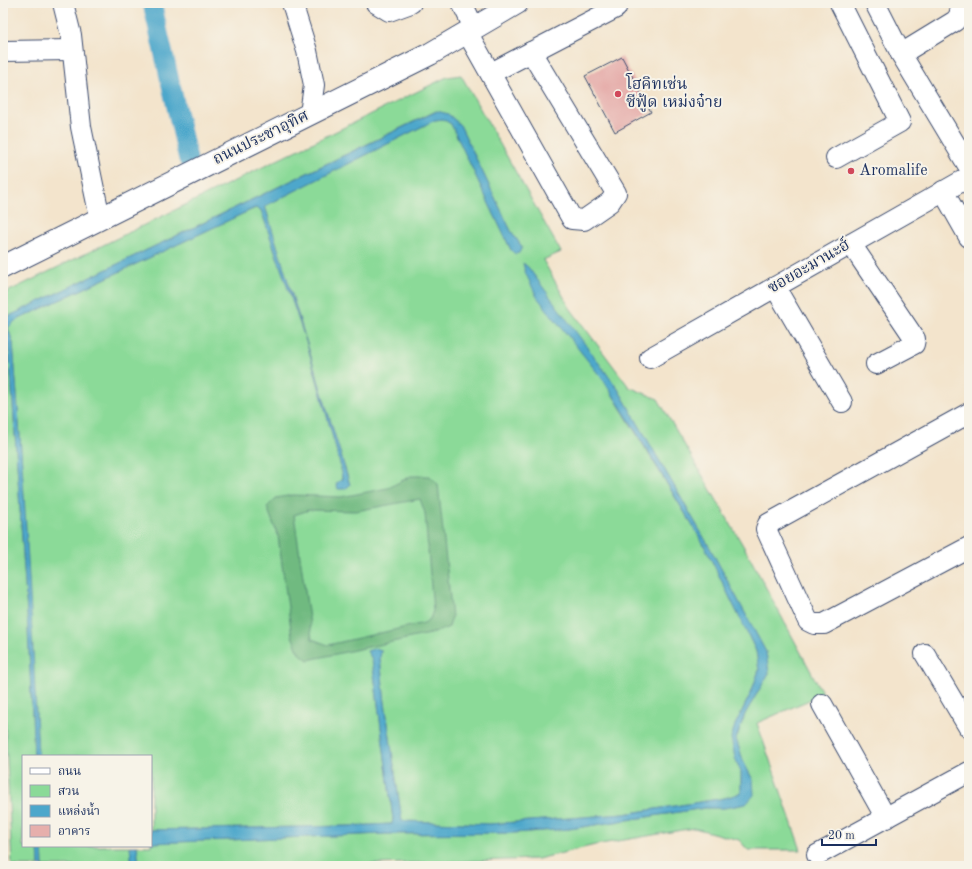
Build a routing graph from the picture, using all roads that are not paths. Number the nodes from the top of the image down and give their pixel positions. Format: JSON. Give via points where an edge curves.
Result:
{"nodes":[{"id":1,"x":62,"y":3,"type":"edge"},
{"id":2,"x":292,"y":3,"type":"edge"},
{"id":3,"x":376,"y":3,"type":"edge"},
{"id":4,"x":411,"y":3,"type":"edge"},
{"id":5,"x":462,"y":3,"type":"edge"},
{"id":6,"x":516,"y":3,"type":"edge"},
{"id":7,"x":840,"y":3,"type":"edge"},
{"id":8,"x":875,"y":3,"type":"edge"},
{"id":9,"x":962,"y":3,"type":"edge"},
{"id":10,"x":616,"y":8,"type":"dead end"},
{"id":11,"x":471,"y":30,"type":"junction"},
{"id":12,"x":72,"y":50,"type":"junction"},
{"id":13,"x":3,"y":51,"type":"edge"},
{"id":14,"x":531,"y":52,"type":"junction"},
{"id":15,"x":901,"y":54,"type":"junction"},
{"id":16,"x":491,"y":73,"type":"junction"},
{"id":17,"x":310,"y":114,"type":"junction"},
{"id":18,"x":836,"y":158,"type":"dead end"},
{"id":19,"x":969,"y":167,"type":"edge"},
{"id":20,"x":969,"y":177,"type":"edge"},
{"id":21,"x":943,"y":191,"type":"junction"},
{"id":22,"x":100,"y":218,"type":"junction"},
{"id":23,"x":969,"y":236,"type":"edge"},
{"id":24,"x":850,"y":244,"type":"junction"},
{"id":25,"x":3,"y":267,"type":"edge"},
{"id":26,"x":775,"y":287,"type":"junction"},
{"id":27,"x":650,"y":358,"type":"dead end"},
{"id":28,"x":876,"y":364,"type":"dead end"},
{"id":29,"x":842,"y":402,"type":"dead end"},
{"id":30,"x":969,"y":413,"type":"edge"},
{"id":31,"x":969,"y":547,"type":"edge"},
{"id":32,"x":924,"y":654,"type":"dead end"},
{"id":33,"x":822,"y":704,"type":"dead end"},
{"id":34,"x":969,"y":728,"type":"edge"},
{"id":35,"x":969,"y":772,"type":"edge"},
{"id":36,"x":886,"y":818,"type":"junction"},
{"id":37,"x":817,"y":855,"type":"dead end"}],
"edges":[{"from":1,"to":12,"type":"street"},
{"from":2,"to":17,"type":"street","via":[[308,51],[314,85]]},
{"from":3,"to":4,"type":"street","via":[[389,11]]},
{"from":5,"to":11,"type":"street"},
{"from":6,"to":11,"type":"main road","name":"ถนนประชาอุทิศ"},
{"from":7,"to":18,"type":"street","via":[[900,122]]},
{"from":8,"to":15,"type":"street"},
{"from":9,"to":15,"type":"street","via":[[955,21]]},
{"from":10,"to":14,"type":"street"},
{"from":11,"to":16,"type":"street"},
{"from":11,"to":17,"type":"main road","name":"ถนนประชาอุทิศ","via":[[430,54]]},
{"from":12,"to":13,"type":"street"},
{"from":12,"to":22,"type":"street","via":[[81,127]]},
{"from":14,"to":16,"type":"street"},
{"from":14,"to":16,"type":"street","via":[[616,193],[610,202],[584,220],[572,219]]},
{"from":15,"to":19,"type":"street"},
{"from":17,"to":22,"type":"main road","name":"ถนนประชาอุทิศ"},
{"from":20,"to":21,"type":"street","name":"ซอยอะมานะฮ์"},
{"from":21,"to":23,"type":"street"},
{"from":21,"to":24,"type":"street","name":"ซอยอะมานะฮ์"},
{"from":22,"to":25,"type":"main road","name":"ถนนประชาอุทิศ"},
{"from":24,"to":26,"type":"street","name":"ซอยอะมานะฮ์"},
{"from":24,"to":28,"type":"street","via":[[915,339],[914,344]]},
{"from":26,"to":27,"type":"street","name":"ซอยอะมานะฮ์"},
{"from":26,"to":29,"type":"street"},
{"from":30,"to":31,"type":"street","via":[[768,524],[766,529],[808,621],[818,625]]},
{"from":32,"to":34,"type":"street"},
{"from":33,"to":36,"type":"street"},
{"from":35,"to":36,"type":"street"},
{"from":36,"to":37,"type":"street"}]}
